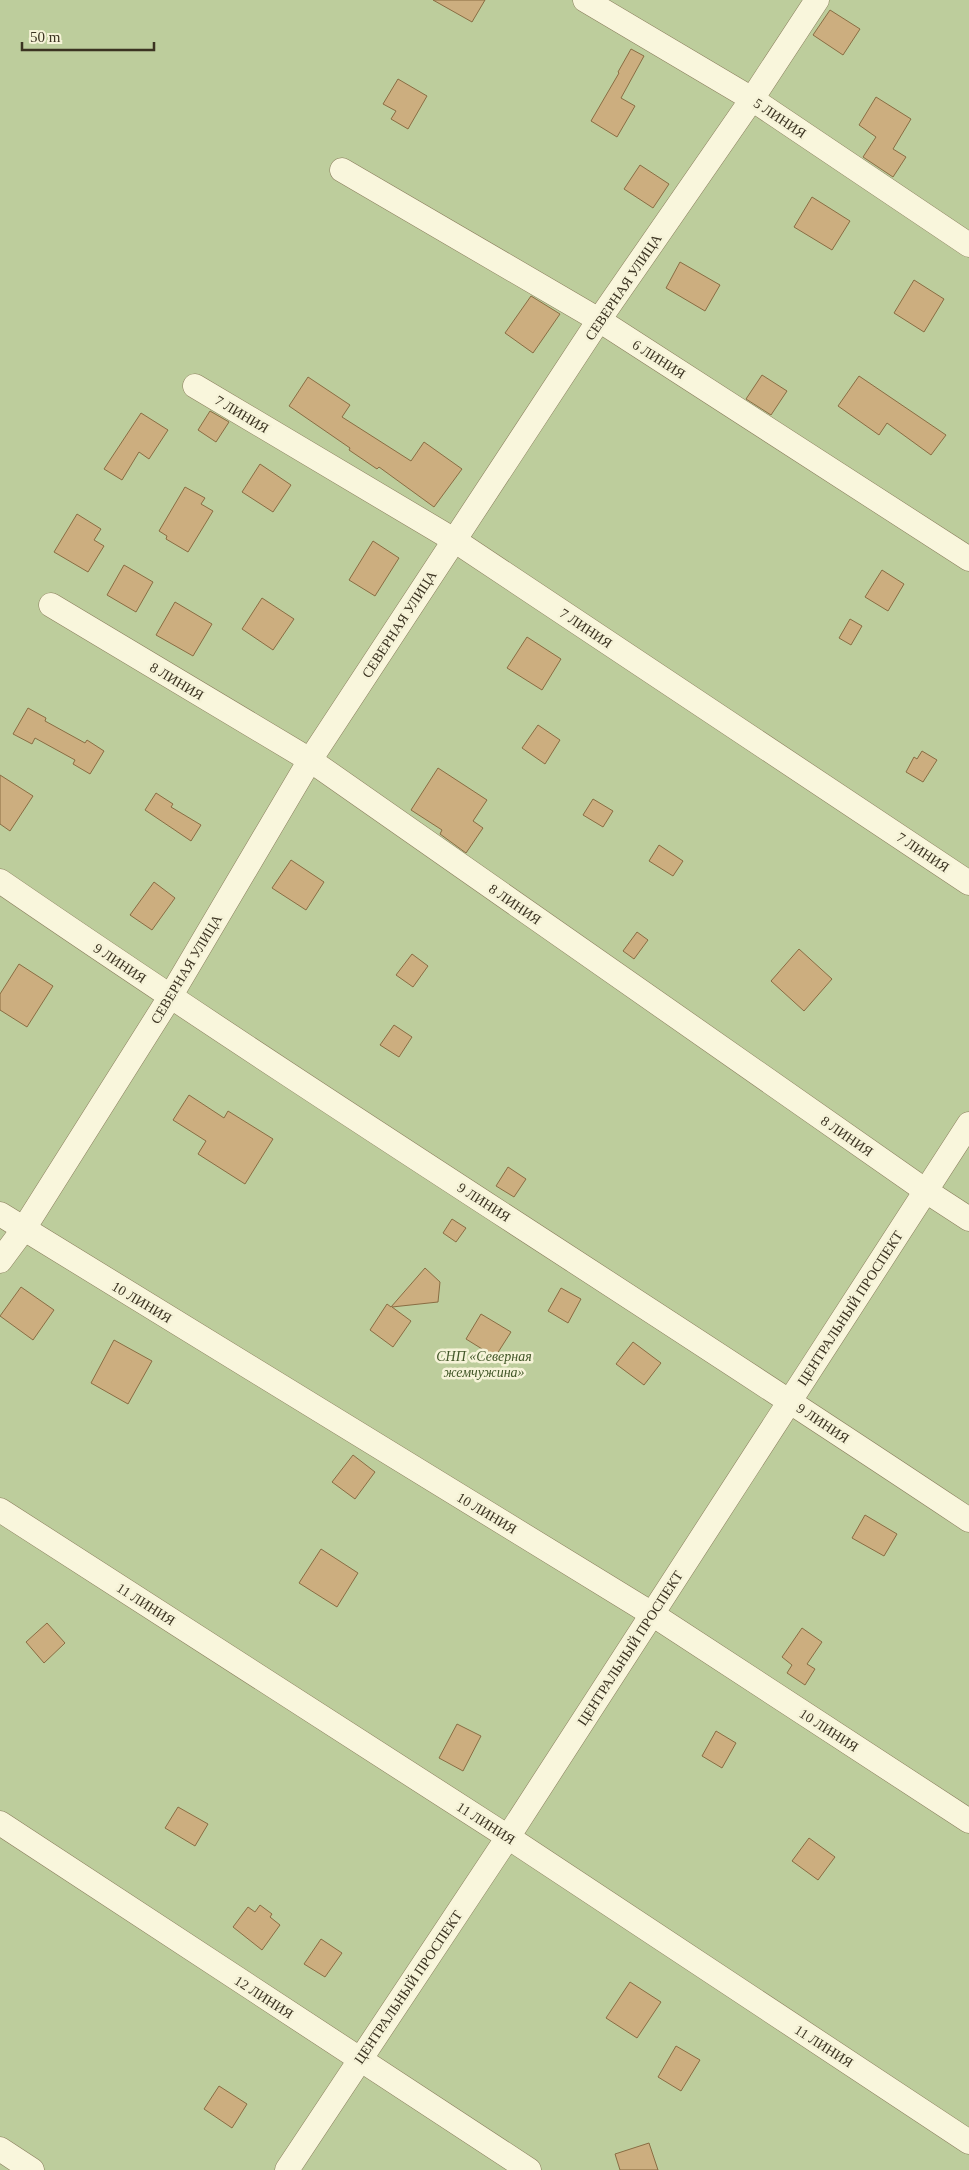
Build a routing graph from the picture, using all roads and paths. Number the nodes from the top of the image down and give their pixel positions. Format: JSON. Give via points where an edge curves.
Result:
{"nodes":[{"id":1,"x":585,"y":0,"type":"edge"},
{"id":2,"x":817,"y":0,"type":"edge"},
{"id":3,"x":752,"y":99,"type":"junction"},
{"id":4,"x":342,"y":170,"type":"dead end"},
{"id":5,"x":969,"y":245,"type":"edge"},
{"id":6,"x":599,"y":320,"type":"junction"},
{"id":7,"x":195,"y":386,"type":"dead end"},
{"id":8,"x":454,"y":540,"type":"junction"},
{"id":9,"x":969,"y":559,"type":"edge"},
{"id":10,"x":51,"y":605,"type":"dead end"},
{"id":11,"x":310,"y":760,"type":"junction"},
{"id":12,"x":0,"y":881,"type":"edge"},
{"id":13,"x":969,"y":883,"type":"edge"},
{"id":14,"x":170,"y":998,"type":"junction"},
{"id":15,"x":969,"y":1124,"type":"edge"},
{"id":16,"x":926,"y":1192,"type":"junction"},
{"id":17,"x":0,"y":1214,"type":"edge"},
{"id":18,"x":969,"y":1218,"type":"edge"},
{"id":19,"x":23,"y":1230,"type":"junction"},
{"id":20,"x":0,"y":1261,"type":"edge"},
{"id":21,"x":789,"y":1400,"type":"junction"},
{"id":22,"x":0,"y":1510,"type":"edge"},
{"id":23,"x":969,"y":1520,"type":"edge"},
{"id":24,"x":652,"y":1614,"type":"junction"},
{"id":25,"x":969,"y":1821,"type":"edge"},
{"id":26,"x":0,"y":1823,"type":"edge"},
{"id":27,"x":508,"y":1837,"type":"junction"},
{"id":28,"x":360,"y":2060,"type":"junction"},
{"id":29,"x":969,"y":2142,"type":"edge"},
{"id":30,"x":0,"y":2148,"type":"edge"},
{"id":31,"x":32,"y":2170,"type":"edge"},
{"id":32,"x":287,"y":2170,"type":"edge"},
{"id":33,"x":529,"y":2170,"type":"edge"}],
"edges":[{"from":1,"to":3,"type":"street","name":"5 ЛИНИЯ"},
{"from":2,"to":3,"type":"street","name":"СЕВЕРНАЯ УЛИЦА"},
{"from":3,"to":5,"type":"street","name":"5 ЛИНИЯ"},
{"from":3,"to":6,"type":"street","name":"СЕВЕРНАЯ УЛИЦА"},
{"from":4,"to":6,"type":"street","name":"6 ЛИНИЯ"},
{"from":6,"to":8,"type":"street","name":"СЕВЕРНАЯ УЛИЦА"},
{"from":6,"to":9,"type":"street","name":"6 ЛИНИЯ"},
{"from":7,"to":8,"type":"street","name":"7 ЛИНИЯ"},
{"from":8,"to":11,"type":"street","name":"СЕВЕРНАЯ УЛИЦА"},
{"from":8,"to":13,"type":"street","name":"7 ЛИНИЯ"},
{"from":10,"to":11,"type":"street","name":"8 ЛИНИЯ"},
{"from":11,"to":14,"type":"street","name":"СЕВЕРНАЯ УЛИЦА"},
{"from":11,"to":16,"type":"street","name":"8 ЛИНИЯ"},
{"from":12,"to":14,"type":"street","name":"9 ЛИНИЯ"},
{"from":14,"to":19,"type":"street","name":"СЕВЕРНАЯ УЛИЦА"},
{"from":14,"to":21,"type":"street","name":"9 ЛИНИЯ"},
{"from":15,"to":16,"type":"street","name":"ЦЕНТРАЛЬНЫЙ ПРОСПЕКТ"},
{"from":16,"to":18,"type":"street","name":"8 ЛИНИЯ"},
{"from":16,"to":21,"type":"street","name":"ЦЕНТРАЛЬНЫЙ ПРОСПЕКТ"},
{"from":17,"to":19,"type":"street","name":"10 ЛИНИЯ"},
{"from":19,"to":20,"type":"street","name":"СЕВЕРНАЯ УЛИЦА"},
{"from":19,"to":24,"type":"street","name":"10 ЛИНИЯ"},
{"from":21,"to":23,"type":"street","name":"9 ЛИНИЯ"},
{"from":21,"to":24,"type":"street","name":"ЦЕНТРАЛЬНЫЙ ПРОСПЕКТ"},
{"from":22,"to":27,"type":"street","name":"11 ЛИНИЯ"},
{"from":24,"to":25,"type":"street","name":"10 ЛИНИЯ"},
{"from":24,"to":27,"type":"street","name":"ЦЕНТРАЛЬНЫЙ ПРОСПЕКТ"},
{"from":26,"to":28,"type":"street","name":"12 ЛИНИЯ"},
{"from":27,"to":28,"type":"street","name":"ЦЕНТРАЛЬНЫЙ ПРОСПЕКТ"},
{"from":27,"to":29,"type":"street","name":"11 ЛИНИЯ"},
{"from":28,"to":32,"type":"street","name":"ЦЕНТРАЛЬНЫЙ ПРОСПЕКТ"},
{"from":28,"to":33,"type":"street","name":"12 ЛИНИЯ"},
{"from":30,"to":31,"type":"street"}]}
